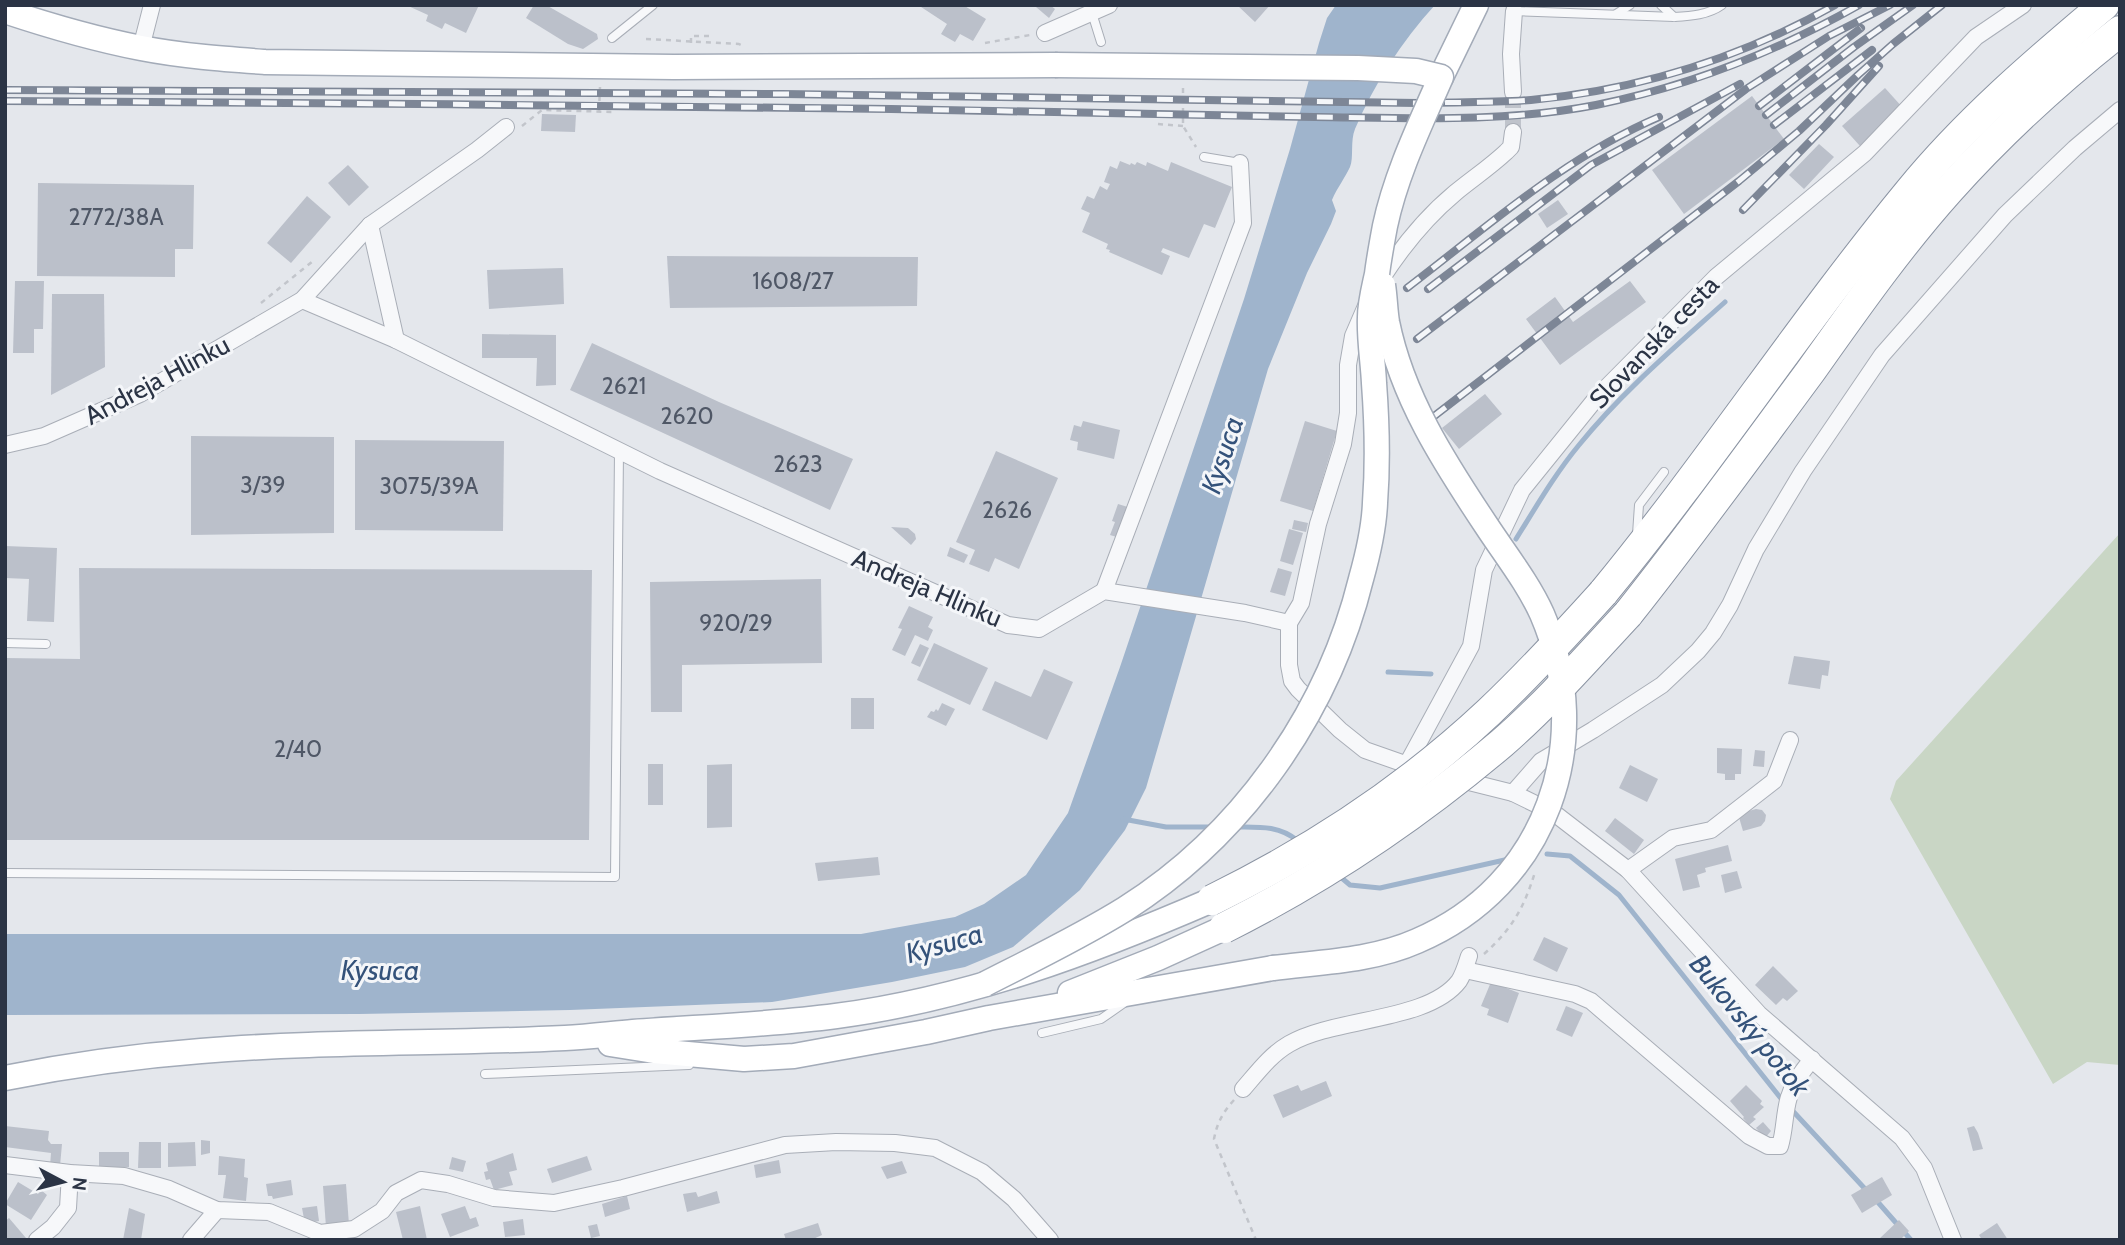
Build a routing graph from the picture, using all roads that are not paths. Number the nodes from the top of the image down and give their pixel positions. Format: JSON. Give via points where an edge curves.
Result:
{"nodes":[{"id":1,"x":653,"y":5,"type":"edge"},
{"id":2,"x":1109,"y":5,"type":"edge"},
{"id":3,"x":1476,"y":5,"type":"edge"},
{"id":4,"x":1630,"y":5,"type":"edge"},
{"id":5,"x":1661,"y":5,"type":"edge"},
{"id":6,"x":1722,"y":5,"type":"edge"},
{"id":7,"x":2023,"y":5,"type":"edge"},
{"id":8,"x":2104,"y":5,"type":"edge"},
{"id":9,"x":154,"y":7,"type":"edge"},
{"id":10,"x":1515,"y":8,"type":"edge"},
{"id":11,"x":5,"y":11,"type":"edge"},
{"id":12,"x":1092,"y":13,"type":"junction"},
{"id":13,"x":1616,"y":14,"type":"junction"},
{"id":14,"x":1674,"y":18,"type":"junction"},
{"id":15,"x":2120,"y":31,"type":"edge"},
{"id":16,"x":1045,"y":33,"type":"dead end"},
{"id":17,"x":612,"y":37,"type":"dead end"},
{"id":18,"x":1101,"y":42,"type":"dead end"},
{"id":19,"x":141,"y":48,"type":"junction"},
{"id":20,"x":1441,"y":77,"type":"junction"},
{"id":21,"x":1513,"y":92,"type":"tunnel mouth"},
{"id":22,"x":2120,"y":110,"type":"edge"},
{"id":23,"x":514,"y":127,"type":"road end"},
{"id":24,"x":1513,"y":131,"type":"tunnel mouth"},
{"id":25,"x":1204,"y":157,"type":"road end"},
{"id":26,"x":1240,"y":163,"type":"joint"},
{"id":27,"x":370,"y":225,"type":"junction"},
{"id":28,"x":1380,"y":253,"type":"junction"},
{"id":29,"x":302,"y":300,"type":"junction"},
{"id":30,"x":396,"y":340,"type":"junction"},
{"id":31,"x":5,"y":445,"type":"edge"},
{"id":32,"x":619,"y":451,"type":"junction"},
{"id":33,"x":1664,"y":472,"type":"dead end"},
{"id":34,"x":1635,"y":554,"type":"junction"},
{"id":35,"x":1112,"y":592,"type":"junction"},
{"id":36,"x":1289,"y":623,"type":"junction"},
{"id":37,"x":5,"y":643,"type":"edge"},
{"id":38,"x":46,"y":644,"type":"dead end"},
{"id":39,"x":1790,"y":740,"type":"dead end"},
{"id":40,"x":1406,"y":765,"type":"junction"},
{"id":41,"x":1513,"y":793,"type":"junction"},
{"id":42,"x":1628,"y":870,"type":"junction"},
{"id":43,"x":5,"y":873,"type":"edge"},
{"id":44,"x":1212,"y":900,"type":"joint"},
{"id":45,"x":1224,"y":928,"type":"joint"},
{"id":46,"x":985,"y":985,"type":"junction"},
{"id":47,"x":1137,"y":993,"type":"junction"},
{"id":48,"x":989,"y":1018,"type":"junction"},
{"id":49,"x":1042,"y":1033,"type":"dead end"},
{"id":50,"x":567,"y":1038,"type":"junction"},
{"id":51,"x":794,"y":1056,"type":"junction"},
{"id":52,"x":1812,"y":1059,"type":"junction"},
{"id":53,"x":485,"y":1073,"type":"dead end"},
{"id":54,"x":5,"y":1078,"type":"edge"},
{"id":55,"x":1243,"y":1089,"type":"road end"},
{"id":56,"x":5,"y":1166,"type":"edge"},
{"id":57,"x":70,"y":1174,"type":"junction"},
{"id":58,"x":217,"y":1210,"type":"junction"},
{"id":59,"x":37,"y":1240,"type":"edge"},
{"id":60,"x":191,"y":1240,"type":"edge"},
{"id":61,"x":1050,"y":1240,"type":"edge"},
{"id":62,"x":1953,"y":1240,"type":"edge"}],
"edges":[{"from":1,"to":17,"type":"lane"},
{"from":2,"to":12,"type":"street"},
{"from":3,"to":20,"type":"main road"},
{"from":4,"to":13,"type":"lane"},
{"from":5,"to":14,"type":"lane"},
{"from":6,"to":14,"type":"lane"},
{"from":7,"to":40,"type":"street","name":"Slovanská cesta","via":[[1976,37],[1865,153],[1716,277],[1598,396],[1522,491],[1484,570],[1471,646]]},
{"from":8,"to":34,"type":"highway","via":[[2035,62],[1909,192]]},
{"from":9,"to":19,"type":"street"},
{"from":10,"to":13,"type":"lane"},
{"from":10,"to":21,"type":"street"},
{"from":11,"to":19,"type":"main road"},
{"from":12,"to":16,"type":"street"},
{"from":12,"to":18,"type":"lane"},
{"from":13,"to":14,"type":"lane"},
{"from":15,"to":45,"type":"highway","bridge":true,"via":[[2011,126],[1949,191],[1879,277],[1628,614],[1566,682],[1503,742],[1384,834]]},
{"from":19,"to":20,"type":"main road","bridge":true,"via":[[265,62],[1373,68]]},
{"from":20,"to":28,"type":"main road","bridge":true,"via":[[1394,194]]},
{"from":22,"to":41,"type":"street","via":[[2005,215],[1882,355],[1803,471],[1756,549],[1730,605],[1698,651],[1662,685],[1541,761]]},
{"from":23,"to":27,"type":"street","name":"Andreja Hlinku"},
{"from":24,"to":36,"type":"street","via":[[1511,147],[1452,195],[1411,237],[1359,320],[1348,365],[1343,444],[1318,524],[1301,603]]},
{"from":25,"to":26,"type":"lane"},
{"from":26,"to":35,"type":"street","via":[[1243,223]]},
{"from":27,"to":29,"type":"street","name":"Andreja Hlinku"},
{"from":27,"to":30,"type":"street"},
{"from":28,"to":46,"type":"main road","bridge":true,"via":[[1370,317],[1375,506],[1356,599],[1318,695],[1267,777],[1200,851],[1126,908]]},
{"from":28,"to":47,"type":"main road","bridge":true,"via":[[1387,321],[1410,397],[1454,478],[1542,613],[1559,666],[1565,716],[1561,765],[1547,810],[1527,849],[1500,884],[1469,912],[1435,933],[1358,958]]},
{"from":29,"to":30,"type":"street","name":"Andreja Hlinku"},
{"from":29,"to":31,"type":"street","name":"Andreja Hlinku","via":[[140,394],[44,436]]},
{"from":30,"to":32,"type":"street","name":"Andreja Hlinku"},
{"from":32,"to":35,"type":"street","name":"Andreja Hlinku","via":[[1008,625],[1040,629]]},
{"from":32,"to":43,"type":"lane","via":[[615,877]]},
{"from":33,"to":34,"type":"lane","via":[[1639,505]]},
{"from":34,"to":44,"type":"highway","bridge":true,"via":[[1543,659],[1424,767],[1310,847]]},
{"from":35,"to":36,"type":"street"},
{"from":36,"to":40,"type":"street","via":[[1292,681],[1365,750]]},
{"from":37,"to":38,"type":"lane"},
{"from":39,"to":42,"type":"street","via":[[1774,781],[1710,830],[1673,838]]},
{"from":40,"to":41,"type":"street"},
{"from":41,"to":42,"type":"street","via":[[1554,813]]},
{"from":42,"to":52,"type":"street","via":[[1759,1014]]},
{"from":44,"to":46,"type":"main road","bridge":true,"via":[[1086,952]]},
{"from":45,"to":48,"type":"main road","via":[[1089,987]]},
{"from":46,"to":50,"type":"main road","via":[[838,1016]]},
{"from":47,"to":48,"type":"main road"},
{"from":47,"to":49,"type":"lane","via":[[1101,1019]]},
{"from":48,"to":51,"type":"main road"},
{"from":50,"to":51,"type":"main road","via":[[744,1059]]},
{"from":50,"to":54,"type":"main road","via":[[201,1051]]},
{"from":51,"to":53,"type":"lane","via":[[654,1068]]},
{"from":52,"to":55,"type":"street","via":[[1788,1098],[1780,1146],[1768,1146],[1749,1136],[1586,998],[1467,963],[1449,991],[1430,1003],[1332,1027],[1287,1044]]},
{"from":52,"to":62,"type":"street","via":[[1902,1138],[1924,1168]]},
{"from":56,"to":57,"type":"street"},
{"from":57,"to":58,"type":"street","via":[[124,1176]]},
{"from":57,"to":59,"type":"street","via":[[68,1208]]},
{"from":58,"to":60,"type":"street"},
{"from":58,"to":61,"type":"street","via":[[269,1212],[320,1233],[354,1230],[382,1211],[396,1193],[421,1180],[494,1198],[554,1203],[786,1145],[895,1143],[936,1148],[982,1172],[1014,1199]]}]}
